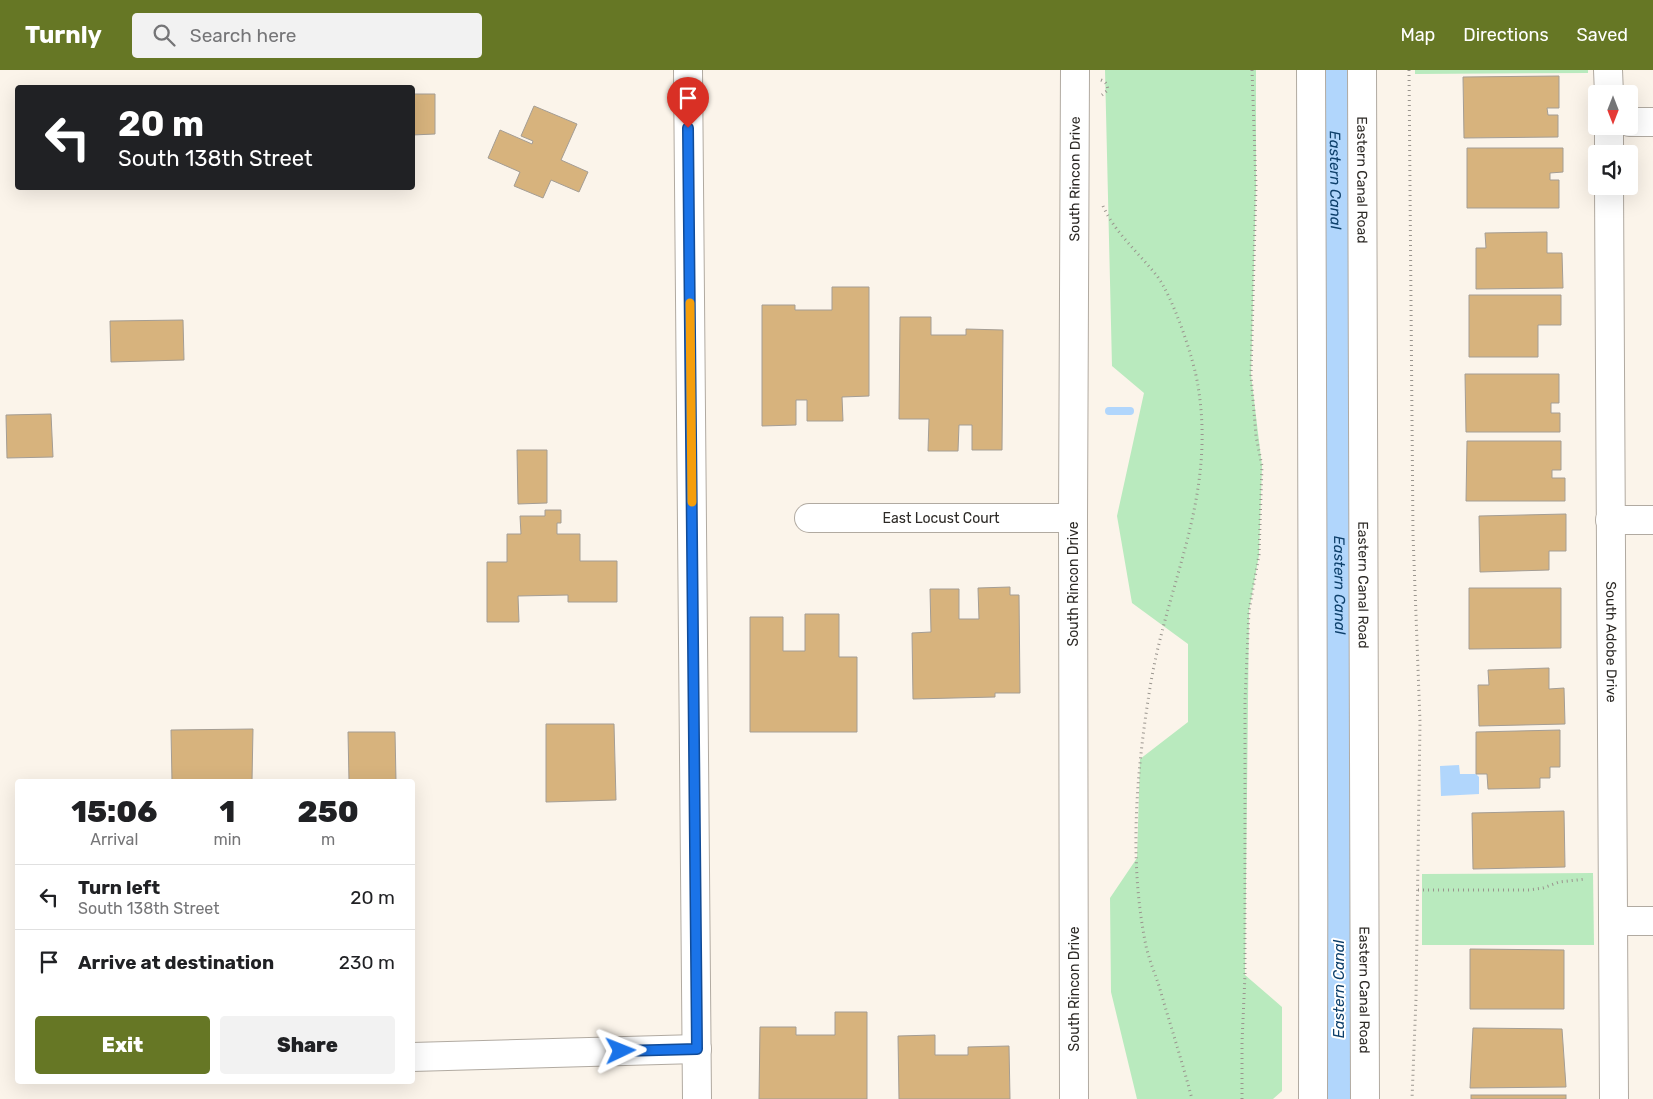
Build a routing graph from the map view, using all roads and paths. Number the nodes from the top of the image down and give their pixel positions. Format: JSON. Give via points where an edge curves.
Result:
{"nodes":[{"id":1,"x":688,"y":70,"type":"edge"},
{"id":2,"x":1252,"y":70,"type":"edge"},
{"id":3,"x":1311,"y":70,"type":"edge"},
{"id":4,"x":1362,"y":70,"type":"edge"},
{"id":5,"x":1409,"y":70,"type":"edge"},
{"id":6,"x":1608,"y":70,"type":"edge"},
{"id":7,"x":1088,"y":73,"type":"edge"},
{"id":8,"x":1609,"y":85,"type":"edge"},
{"id":9,"x":1101,"y":97,"type":"dead end"},
{"id":10,"x":1638,"y":122,"type":"edge"},
{"id":11,"x":1653,"y":122,"type":"edge"},
{"id":12,"x":1609,"y":195,"type":"edge"},
{"id":13,"x":1102,"y":202,"type":"dead end"},
{"id":14,"x":809,"y":518,"type":"dead end"},
{"id":15,"x":1073,"y":518,"type":"junction"},
{"id":16,"x":1610,"y":520,"type":"junction"},
{"id":17,"x":1653,"y":520,"type":"edge"},
{"id":18,"x":1612,"y":878,"type":"junction"},
{"id":19,"x":1418,"y":890,"type":"junction"},
{"id":20,"x":1613,"y":921,"type":"junction"},
{"id":21,"x":1653,"y":921,"type":"edge"},
{"id":22,"x":697,"y":1049,"type":"junction"},
{"id":23,"x":415,"y":1056,"type":"edge"},
{"id":24,"x":697,"y":1099,"type":"edge"},
{"id":25,"x":1074,"y":1099,"type":"edge"},
{"id":26,"x":1192,"y":1099,"type":"edge"},
{"id":27,"x":1242,"y":1099,"type":"edge"},
{"id":28,"x":1313,"y":1099,"type":"edge"},
{"id":29,"x":1365,"y":1099,"type":"edge"},
{"id":30,"x":1412,"y":1099,"type":"edge"},
{"id":31,"x":1614,"y":1099,"type":"edge"}],
"edges":[{"from":1,"to":22,"type":"street"},
{"from":2,"to":27,"type":"path","via":[[1256,186],[1251,375],[1262,466],[1259,555],[1249,611],[1244,701]]},
{"from":3,"to":28,"type":"street"},
{"from":4,"to":29,"type":"street","name":"Eastern Canal Road"},
{"from":5,"to":19,"type":"path","via":[[1413,535],[1420,722]]},
{"from":6,"to":8,"type":"street"},
{"from":7,"to":9,"type":"path","via":[[1105,82],[1108,90]]},
{"from":7,"to":15,"type":"street","name":"South Rincon Drive"},
{"from":10,"to":11,"type":"street"},
{"from":12,"to":16,"type":"street","name":"South Adobe Drive"},
{"from":13,"to":26,"type":"path","via":[[1120,233],[1159,278],[1174,309],[1198,384],[1202,470],[1180,573],[1149,692],[1136,808],[1138,884],[1146,948]]},
{"from":14,"to":15,"type":"street","name":"East Locust Court"},
{"from":15,"to":25,"type":"street","name":"South Rincon Drive"},
{"from":16,"to":17,"type":"street"},
{"from":16,"to":18,"type":"street","name":"South Adobe Drive"},
{"from":18,"to":19,"type":"path","via":[[1558,882],[1529,890]]},
{"from":18,"to":20,"type":"street","name":"South Adobe Drive"},
{"from":19,"to":30,"type":"path"},
{"from":20,"to":21,"type":"street"},
{"from":20,"to":31,"type":"street","name":"South Adobe Drive"},
{"from":22,"to":23,"type":"street"},
{"from":22,"to":24,"type":"street"}]}
